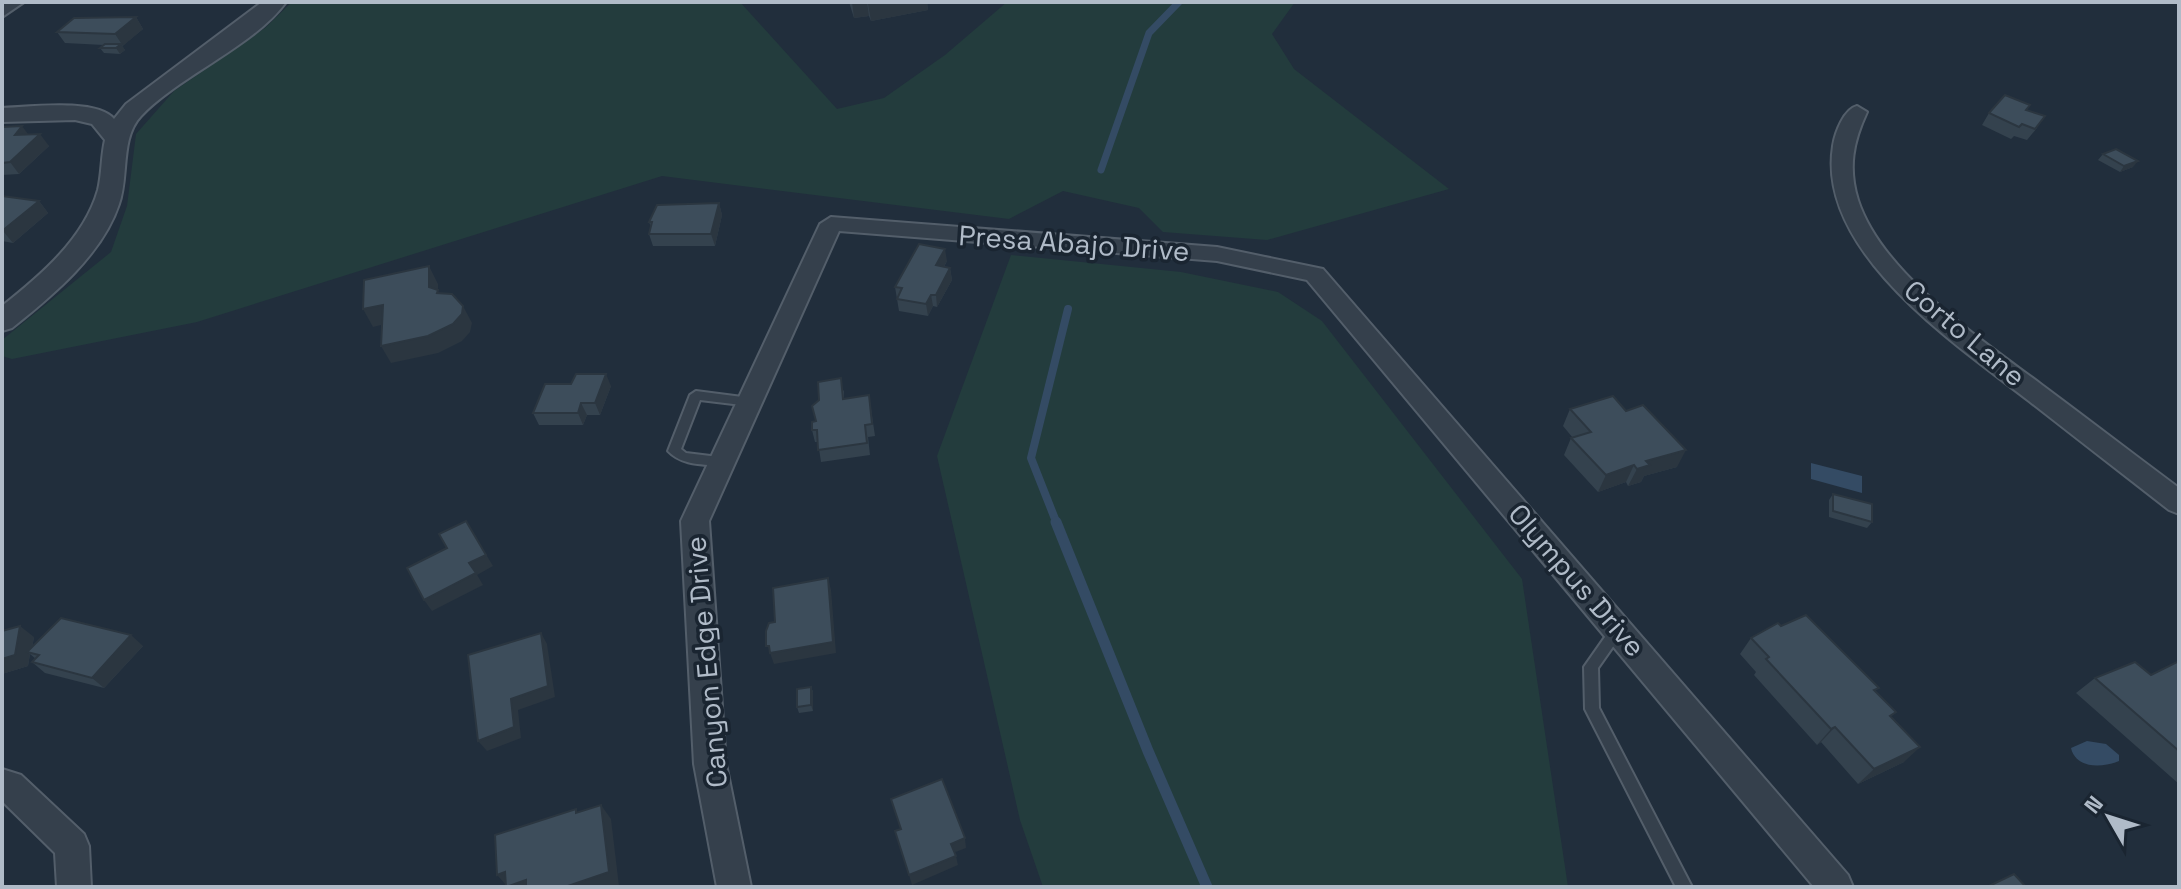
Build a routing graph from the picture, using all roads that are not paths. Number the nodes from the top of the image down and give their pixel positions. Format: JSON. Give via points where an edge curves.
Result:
{"nodes":[{"id":1,"x":15,"y":2,"type":"edge"},
{"id":2,"x":275,"y":2,"type":"edge"},
{"id":3,"x":2,"y":12,"type":"edge"},
{"id":4,"x":1857,"y":112,"type":"dead end"},
{"id":5,"x":2,"y":115,"type":"edge"},
{"id":6,"x":116,"y":138,"type":"junction"},
{"id":7,"x":831,"y":224,"type":"joint"},
{"id":8,"x":1315,"y":274,"type":"joint"},
{"id":9,"x":2,"y":321,"type":"edge"},
{"id":10,"x":750,"y":402,"type":"junction"},
{"id":11,"x":723,"y":461,"type":"junction"},
{"id":12,"x":2179,"y":503,"type":"edge"},
{"id":13,"x":1618,"y":628,"type":"junction"},
{"id":14,"x":2,"y":784,"type":"edge"},
{"id":15,"x":74,"y":887,"type":"edge"},
{"id":16,"x":734,"y":887,"type":"edge"},
{"id":17,"x":1684,"y":887,"type":"edge"},
{"id":18,"x":1836,"y":887,"type":"edge"}],
"edges":[{"from":1,"to":3,"type":"street"},
{"from":2,"to":6,"type":"street","via":[[134,109]]},
{"from":4,"to":12,"type":"street","name":"Corto Lane","via":[[1841,148],[1842,183],[1856,220],[1881,258],[1949,327]]},
{"from":5,"to":6,"type":"street","via":[[75,113],[100,118]]},
{"from":6,"to":9,"type":"street","via":[[110,191],[95,225],[64,265]]},
{"from":7,"to":8,"type":"street","name":"Presa Abajo Drive","via":[[1217,254]]},
{"from":7,"to":10,"type":"street","name":"Canyon Edge Drive"},
{"from":8,"to":13,"type":"street","name":"Olympus Drive"},
{"from":10,"to":11,"type":"street","name":"Canyon Edge Drive"},
{"from":10,"to":11,"type":"lane","via":[[696,395],[674,451],[683,457]]},
{"from":11,"to":16,"type":"street","name":"Canyon Edge Drive","via":[[695,521],[710,764]]},
{"from":13,"to":17,"type":"lane","via":[[1591,667],[1592,709]]},
{"from":13,"to":18,"type":"street","name":"Olympus Drive"},
{"from":14,"to":15,"type":"street","via":[[72,846]]}]}
